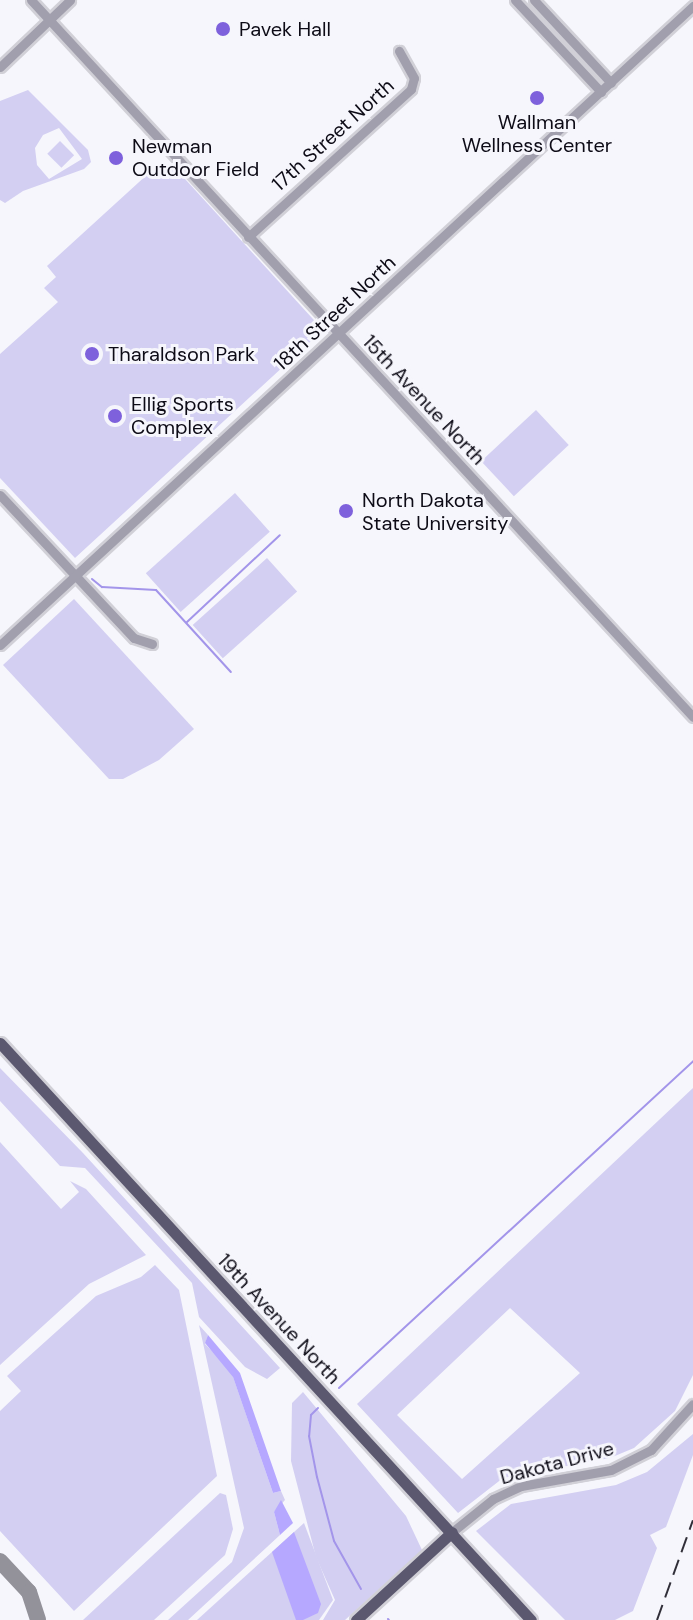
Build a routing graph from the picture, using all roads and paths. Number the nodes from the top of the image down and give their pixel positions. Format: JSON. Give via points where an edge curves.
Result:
{"nodes":[{"id":1,"x":31,"y":0,"type":"edge"},
{"id":2,"x":70,"y":0,"type":"edge"},
{"id":3,"x":77,"y":0,"type":"edge"},
{"id":4,"x":515,"y":0,"type":"edge"},
{"id":5,"x":534,"y":0,"type":"edge"},
{"id":6,"x":693,"y":6,"type":"edge"},
{"id":7,"x":50,"y":21,"type":"junction"},
{"id":8,"x":399,"y":51,"type":"dead end"},
{"id":9,"x":0,"y":67,"type":"edge"},
{"id":10,"x":611,"y":83,"type":"junction"},
{"id":11,"x":601,"y":92,"type":"junction"},
{"id":12,"x":248,"y":237,"type":"junction"},
{"id":13,"x":338,"y":335,"type":"junction"},
{"id":14,"x":0,"y":495,"type":"edge"},
{"id":15,"x":75,"y":576,"type":"junction"},
{"id":16,"x":152,"y":644,"type":"dead end"},
{"id":17,"x":0,"y":645,"type":"edge"},
{"id":18,"x":693,"y":717,"type":"edge"},
{"id":19,"x":0,"y":1043,"type":"edge"},
{"id":20,"x":693,"y":1404,"type":"edge"},
{"id":21,"x":452,"y":1532,"type":"junction"},
{"id":22,"x":356,"y":1620,"type":"edge"},
{"id":23,"x":531,"y":1620,"type":"edge"}],
"edges":[{"from":1,"to":7,"type":"street","name":"15th Avenue North"},
{"from":2,"to":7,"type":"street"},
{"from":3,"to":7,"type":"street"},
{"from":4,"to":11,"type":"street"},
{"from":5,"to":10,"type":"street"},
{"from":6,"to":10,"type":"street","name":"18th Street North"},
{"from":7,"to":9,"type":"street"},
{"from":7,"to":12,"type":"street","name":"15th Avenue North"},
{"from":8,"to":12,"type":"street","name":"17th Street North","via":[[414,78],[411,89]]},
{"from":10,"to":11,"type":"street","name":"18th Street North"},
{"from":11,"to":13,"type":"street","name":"18th Street North"},
{"from":12,"to":13,"type":"street","name":"15th Avenue North"},
{"from":13,"to":15,"type":"street","name":"18th Street North"},
{"from":13,"to":18,"type":"street","name":"15th Avenue North"},
{"from":14,"to":15,"type":"street"},
{"from":15,"to":16,"type":"street","via":[[134,638]]},
{"from":15,"to":17,"type":"street","name":"18th Street North"},
{"from":19,"to":21,"type":"main road","name":"19th Avenue North"},
{"from":20,"to":21,"type":"street","name":"Dakota Drive","via":[[651,1450],[611,1470],[521,1486],[493,1499]]},
{"from":21,"to":22,"type":"main road","name":"Dakota Drive"},
{"from":21,"to":23,"type":"main road","name":"19th Avenue North"}]}
